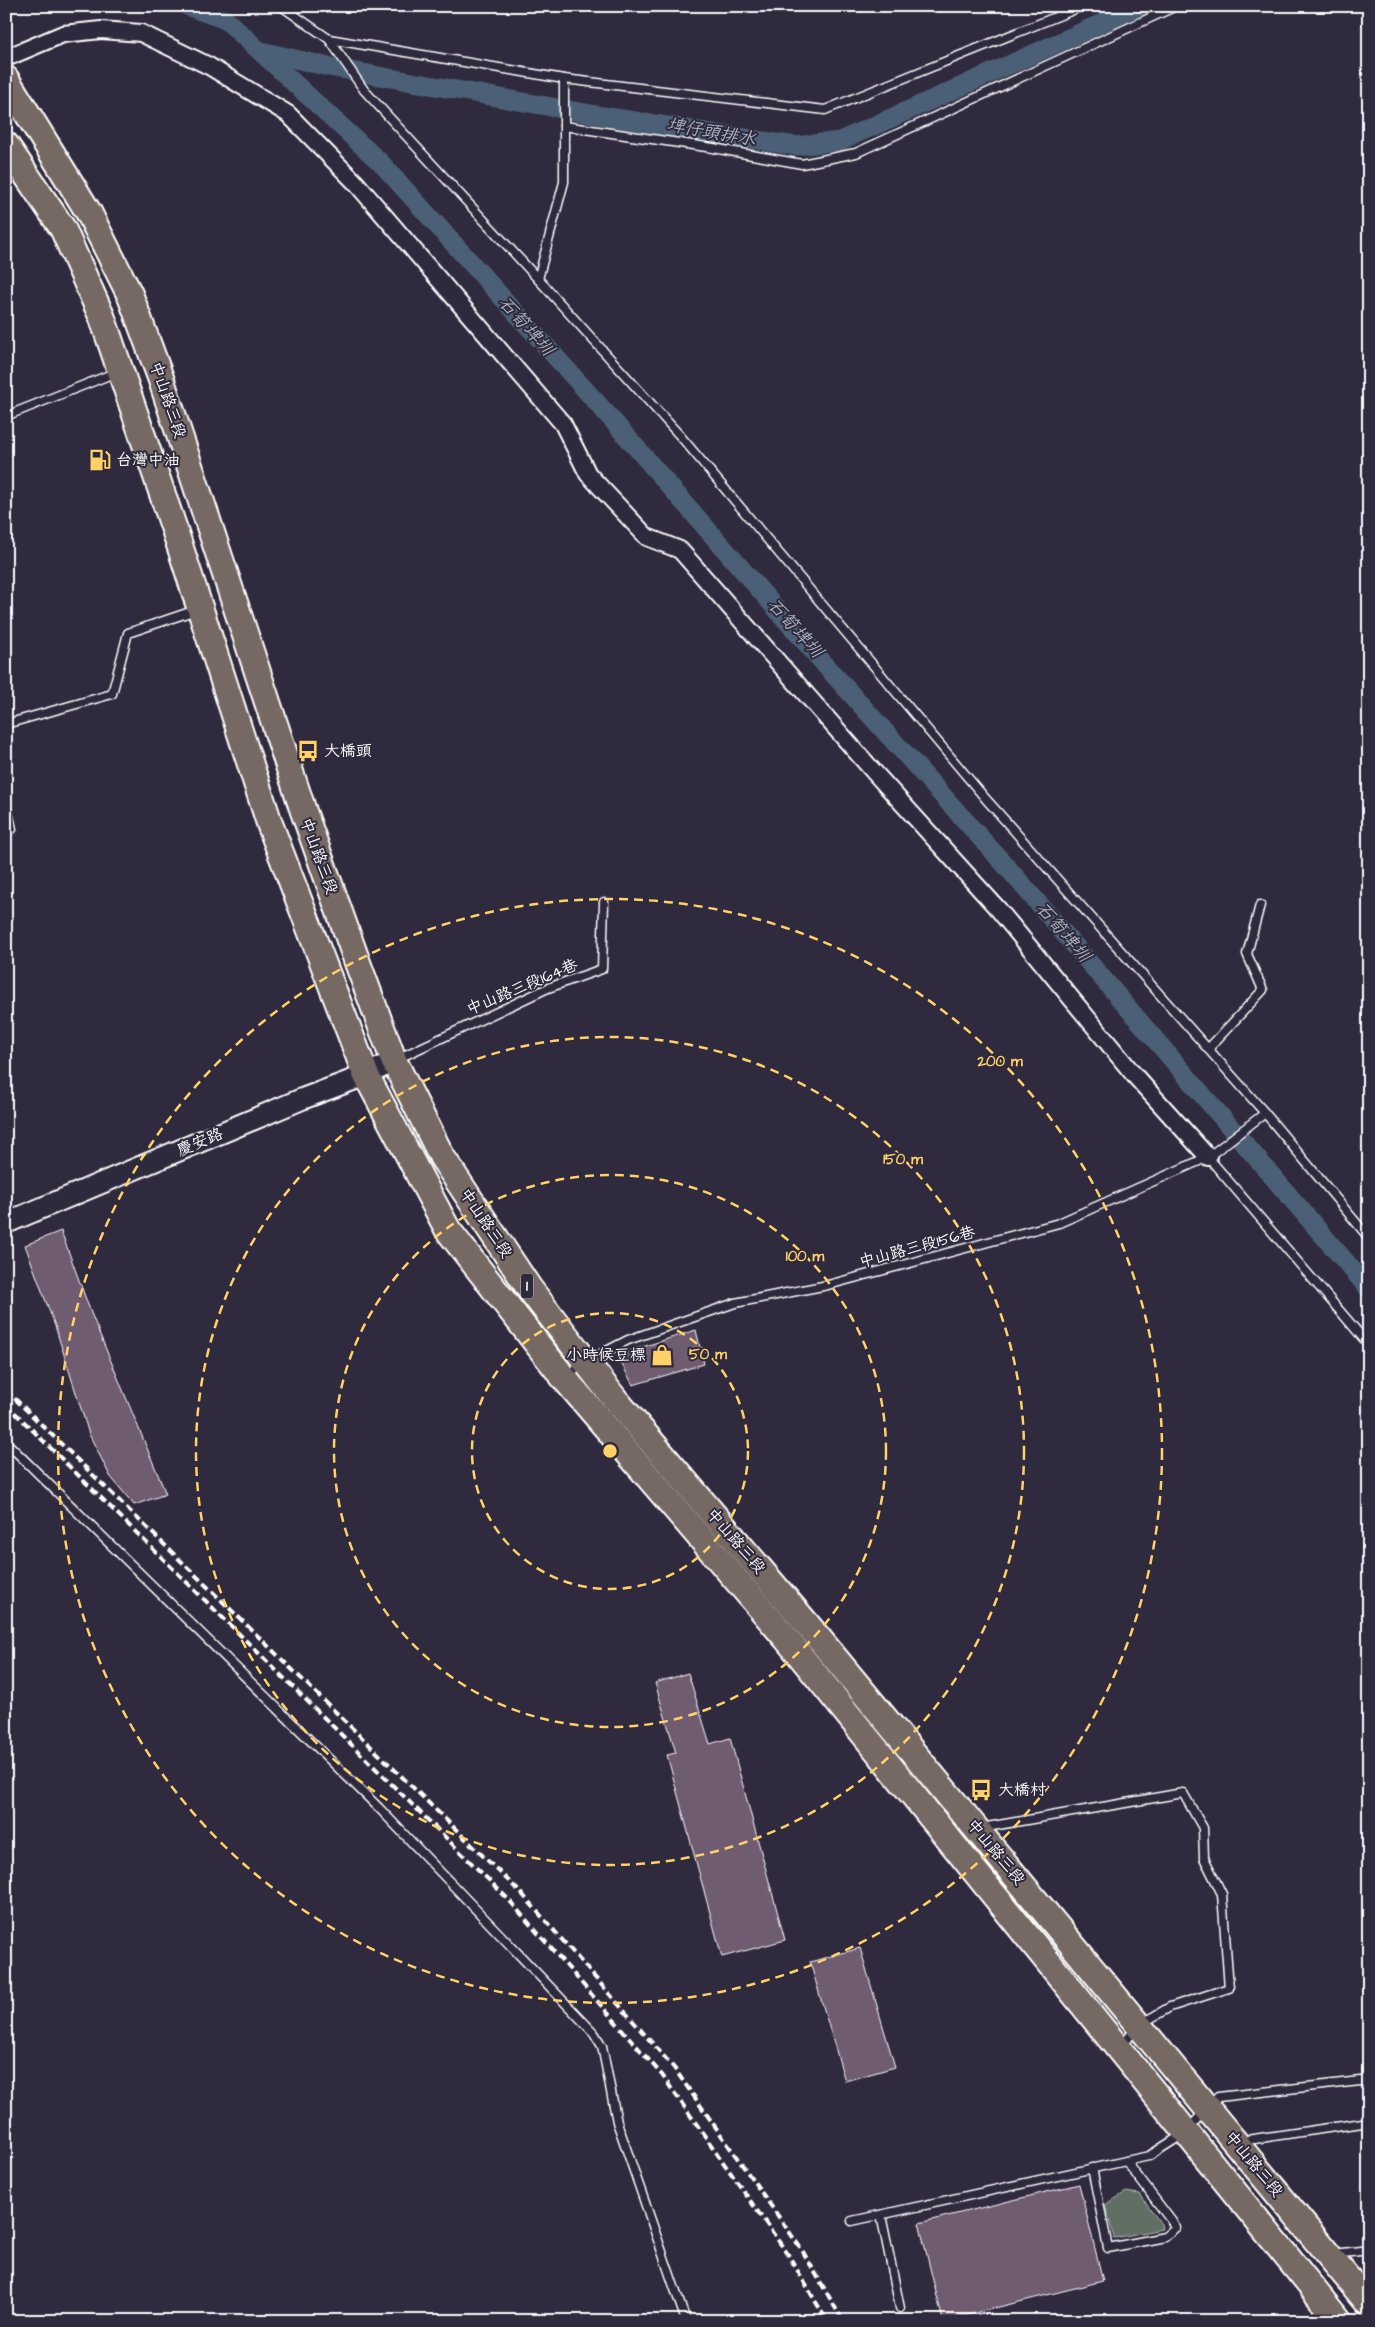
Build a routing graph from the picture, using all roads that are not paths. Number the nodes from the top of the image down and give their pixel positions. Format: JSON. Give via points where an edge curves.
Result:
{"nodes":[{"id":1,"x":281,"y":6,"type":"edge"},
{"id":2,"x":1083,"y":6,"type":"edge"},
{"id":3,"x":1176,"y":6,"type":"edge"},
{"id":4,"x":330,"y":39,"type":"junction"},
{"id":5,"x":6,"y":58,"type":"edge"},
{"id":6,"x":6,"y":79,"type":"edge"},
{"id":7,"x":564,"y":79,"type":"junction"},
{"id":8,"x":564,"y":126,"type":"junction"},
{"id":9,"x":6,"y":145,"type":"edge"},
{"id":10,"x":538,"y":279,"type":"junction"},
{"id":11,"x":121,"y":371,"type":"junction"},
{"id":12,"x":6,"y":416,"type":"edge"},
{"id":13,"x":200,"y":608,"type":"junction"},
{"id":14,"x":6,"y":724,"type":"edge"},
{"id":15,"x":6,"y":804,"type":"edge"},
{"id":16,"x":6,"y":832,"type":"edge"},
{"id":17,"x":604,"y":902,"type":"dead end"},
{"id":18,"x":1260,"y":905,"type":"dead end"},
{"id":19,"x":1208,"y":1050,"type":"junction"},
{"id":20,"x":394,"y":1061,"type":"junction"},
{"id":21,"x":366,"y":1075,"type":"junction"},
{"id":22,"x":1265,"y":1113,"type":"junction"},
{"id":23,"x":1208,"y":1158,"type":"junction"},
{"id":24,"x":6,"y":1223,"type":"edge"},
{"id":25,"x":1369,"y":1238,"type":"edge"},
{"id":26,"x":1369,"y":1345,"type":"edge"},
{"id":27,"x":585,"y":1362,"type":"junction"},
{"id":28,"x":564,"y":1378,"type":"junction"},
{"id":29,"x":6,"y":1442,"type":"edge"},
{"id":30,"x":976,"y":1828,"type":"junction"},
{"id":31,"x":1139,"y":2025,"type":"junction"},
{"id":32,"x":1118,"y":2050,"type":"junction"},
{"id":33,"x":1369,"y":2080,"type":"edge"},
{"id":34,"x":1208,"y":2109,"type":"junction"},
{"id":35,"x":1369,"y":2122,"type":"edge"},
{"id":36,"x":1185,"y":2133,"type":"junction"},
{"id":37,"x":1235,"y":2142,"type":"junction"},
{"id":38,"x":1126,"y":2161,"type":"junction"},
{"id":39,"x":1092,"y":2168,"type":"junction"},
{"id":40,"x":881,"y":2215,"type":"junction"},
{"id":41,"x":852,"y":2221,"type":"dead end"},
{"id":42,"x":1369,"y":2250,"type":"edge"},
{"id":43,"x":1328,"y":2255,"type":"junction"},
{"id":44,"x":1369,"y":2304,"type":"edge"},
{"id":45,"x":900,"y":2308,"type":"dead end"},
{"id":46,"x":686,"y":2321,"type":"edge"},
{"id":47,"x":1339,"y":2321,"type":"edge"}],
"edges":[{"from":1,"to":4,"type":"lane"},
{"from":2,"to":7,"type":"lane","via":[[825,110]]},
{"from":3,"to":8,"type":"lane","via":[[856,153],[802,164]]},
{"from":4,"to":7,"type":"lane"},
{"from":4,"to":10,"type":"lane","via":[[364,90]]},
{"from":5,"to":23,"type":"street","via":[[63,34],[101,30],[141,33],[209,66],[288,114],[356,183],[564,424],[588,474],[647,537],[680,550],[998,909],[1135,1076]]},
{"from":6,"to":20,"type":"main road","name":"中山路三段","number":"1","via":[[89,213],[130,295],[161,379],[303,810]]},
{"from":7,"to":8,"type":"lane"},
{"from":8,"to":10,"type":"lane","via":[[564,182]]},
{"from":9,"to":11,"type":"main road","name":"中山路三段","number":"1","via":[[63,229],[102,317]]},
{"from":10,"to":19,"type":"lane","via":[[682,438],[985,798]]},
{"from":11,"to":12,"type":"lane"},
{"from":11,"to":13,"type":"main road","name":"中山路三段","number":"1"},
{"from":13,"to":14,"type":"lane","via":[[128,633],[112,694]]},
{"from":13,"to":21,"type":"main road","name":"中山路三段","number":"1","via":[[270,825]]},
{"from":15,"to":16,"type":"lane","via":[[12,830]]},
{"from":17,"to":20,"type":"lane","name":"中山路三段164巷","via":[[602,968],[548,988]]},
{"from":18,"to":19,"type":"lane","via":[[1247,954],[1263,990]]},
{"from":19,"to":22,"type":"lane"},
{"from":20,"to":21,"type":"street","name":"慶安路"},
{"from":20,"to":27,"type":"main road","name":"中山路三段","number":"1","via":[[442,1157],[529,1288]]},
{"from":21,"to":24,"type":"street","name":"慶安路"},
{"from":21,"to":28,"type":"main road","name":"中山路三段","number":"1","via":[[448,1230]]},
{"from":22,"to":23,"type":"lane","name":"中山路三段156巷"},
{"from":22,"to":25,"type":"lane"},
{"from":23,"to":26,"type":"lane"},
{"from":23,"to":27,"type":"lane","name":"中山路三段156巷","via":[[1059,1224],[828,1284],[735,1303],[628,1340]]},
{"from":27,"to":28,"type":"lane","name":"中山路三段156巷"},
{"from":27,"to":30,"type":"main road","name":"中山路三段","number":"1"},
{"from":28,"to":32,"type":"main road","name":"中山路三段","number":"1","via":[[786,1638]]},
{"from":29,"to":46,"type":"lane","via":[[379,1808],[594,2033],[602,2046],[617,2122]]},
{"from":30,"to":31,"type":"main road","name":"中山路三段","number":"1"},
{"from":30,"to":31,"type":"lane","via":[[1183,1793],[1203,1828],[1204,1858],[1222,1894],[1229,1988],[1170,2007]]},
{"from":31,"to":32,"type":"lane"},
{"from":31,"to":34,"type":"main road","name":"中山路三段","number":"1"},
{"from":32,"to":36,"type":"main road","name":"中山路三段","number":"1"},
{"from":33,"to":34,"type":"lane","via":[[1218,2097]]},
{"from":34,"to":36,"type":"lane"},
{"from":34,"to":37,"type":"main road","name":"中山路三段","number":"1"},
{"from":35,"to":37,"type":"lane"},
{"from":36,"to":38,"type":"lane","via":[[1149,2156]]},
{"from":36,"to":47,"type":"main road","name":"中山路三段","number":"1"},
{"from":37,"to":43,"type":"main road","name":"中山路三段","number":"1"},
{"from":38,"to":39,"type":"lane"},
{"from":38,"to":39,"type":"lane","via":[[1176,2227],[1165,2237],[1108,2248]]},
{"from":39,"to":40,"type":"lane"},
{"from":40,"to":41,"type":"lane"},
{"from":40,"to":45,"type":"lane"},
{"from":42,"to":43,"type":"lane"},
{"from":43,"to":44,"type":"main road","name":"中山路三段","number":"1"}]}
